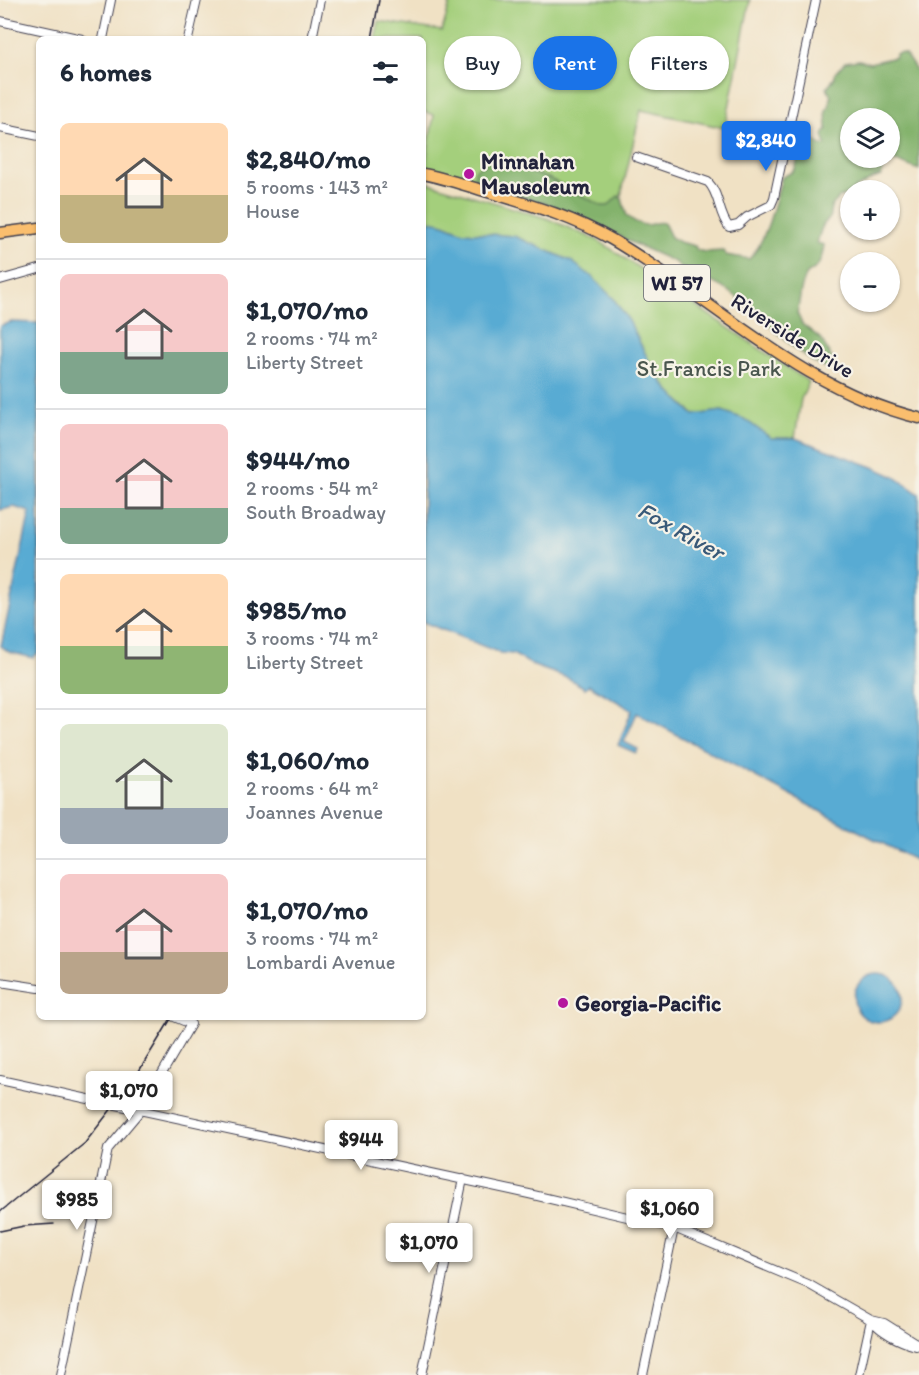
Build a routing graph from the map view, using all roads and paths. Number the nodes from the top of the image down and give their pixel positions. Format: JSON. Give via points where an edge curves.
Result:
{"nodes":[{"id":1,"x":111,"y":0,"type":"edge"},
{"id":2,"x":196,"y":0,"type":"edge"},
{"id":3,"x":320,"y":0,"type":"edge"},
{"id":4,"x":816,"y":0,"type":"edge"},
{"id":5,"x":0,"y":21,"type":"edge"},
{"id":6,"x":68,"y":36,"type":"edge"},
{"id":7,"x":104,"y":36,"type":"edge"},
{"id":8,"x":189,"y":36,"type":"edge"},
{"id":9,"x":313,"y":36,"type":"edge"},
{"id":10,"x":0,"y":128,"type":"edge"},
{"id":11,"x":36,"y":135,"type":"edge"},
{"id":12,"x":636,"y":157,"type":"dead end"},
{"id":13,"x":426,"y":175,"type":"edge"},
{"id":14,"x":36,"y":228,"type":"edge"},
{"id":15,"x":0,"y":233,"type":"edge"},
{"id":16,"x":36,"y":270,"type":"edge"},
{"id":17,"x":0,"y":280,"type":"edge"},
{"id":18,"x":919,"y":418,"type":"edge"},
{"id":19,"x":0,"y":982,"type":"edge"},
{"id":20,"x":36,"y":988,"type":"edge"},
{"id":21,"x":181,"y":1020,"type":"edge"},
{"id":22,"x":0,"y":1080,"type":"edge"},
{"id":23,"x":140,"y":1111,"type":"junction"},
{"id":24,"x":463,"y":1179,"type":"junction"},
{"id":25,"x":674,"y":1228,"type":"junction"},
{"id":26,"x":871,"y":1320,"type":"junction"},
{"id":27,"x":919,"y":1346,"type":"edge"},
{"id":28,"x":61,"y":1375,"type":"edge"},
{"id":29,"x":422,"y":1375,"type":"edge"},
{"id":30,"x":643,"y":1375,"type":"edge"},
{"id":31,"x":859,"y":1375,"type":"edge"}],
"edges":[{"from":1,"to":7,"type":"street"},
{"from":2,"to":8,"type":"street"},
{"from":3,"to":9,"type":"street"},
{"from":4,"to":12,"type":"street","via":[[771,205],[729,227],[708,182]]},
{"from":5,"to":6,"type":"street"},
{"from":10,"to":11,"type":"street"},
{"from":13,"to":18,"type":"main road","name":"Riverside Drive","number":"WI 57","via":[[537,206],[591,228],[818,379],[871,404]]},
{"from":14,"to":15,"type":"main road"},
{"from":16,"to":17,"type":"street"},
{"from":19,"to":20,"type":"street"},
{"from":21,"to":23,"type":"street","via":[[191,1024]]},
{"from":22,"to":23,"type":"street"},
{"from":23,"to":24,"type":"street"},
{"from":23,"to":28,"type":"street","via":[[108,1149]]},
{"from":24,"to":25,"type":"street"},
{"from":24,"to":29,"type":"street"},
{"from":25,"to":26,"type":"street","via":[[808,1284]]},
{"from":25,"to":30,"type":"street"},
{"from":26,"to":27,"type":"street","via":[[891,1337]]},
{"from":26,"to":31,"type":"street"}]}
